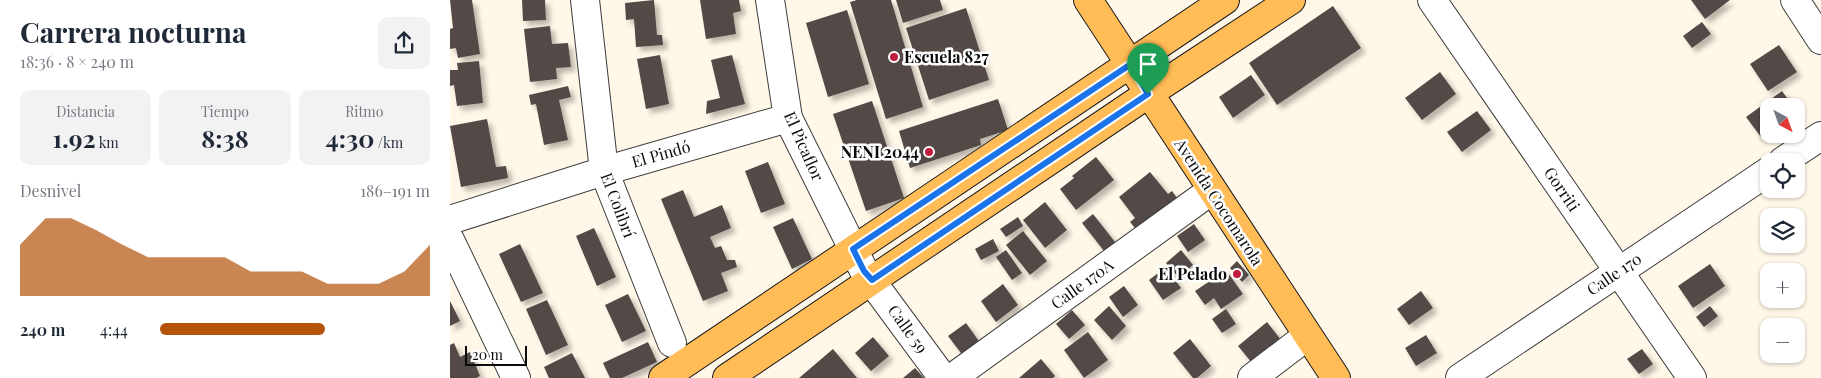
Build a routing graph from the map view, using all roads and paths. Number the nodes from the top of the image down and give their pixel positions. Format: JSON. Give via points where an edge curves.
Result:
{"nodes":[{"id":1,"x":585,"y":0,"type":"edge"},
{"id":2,"x":770,"y":0,"type":"edge"},
{"id":3,"x":1088,"y":0,"type":"edge"},
{"id":4,"x":1225,"y":0,"type":"edge"},
{"id":5,"x":1291,"y":0,"type":"edge"},
{"id":6,"x":1432,"y":0,"type":"edge"},
{"id":7,"x":1795,"y":0,"type":"edge"},
{"id":8,"x":1821,"y":40,"type":"edge"},
{"id":9,"x":1131,"y":64,"type":"junction"},
{"id":10,"x":1148,"y":94,"type":"junction"},
{"id":11,"x":788,"y":118,"type":"junction"},
{"id":12,"x":1821,"y":136,"type":"edge"},
{"id":13,"x":1795,"y":153,"type":"edge"},
{"id":14,"x":604,"y":171,"type":"junction"},
{"id":15,"x":1760,"y":177,"type":"edge"},
{"id":16,"x":1212,"y":190,"type":"junction"},
{"id":17,"x":450,"y":220,"type":"edge"},
{"id":18,"x":450,"y":240,"type":"edge"},
{"id":19,"x":853,"y":249,"type":"junction"},
{"id":20,"x":1618,"y":271,"type":"junction"},
{"id":21,"x":872,"y":280,"type":"junction"},
{"id":22,"x":1307,"y":336,"type":"junction"},
{"id":23,"x":672,"y":343,"type":"dead end"},
{"id":24,"x":516,"y":378,"type":"edge"},
{"id":25,"x":663,"y":378,"type":"edge"},
{"id":26,"x":727,"y":378,"type":"edge"},
{"id":27,"x":943,"y":378,"type":"edge"},
{"id":28,"x":952,"y":378,"type":"edge"},
{"id":29,"x":1252,"y":378,"type":"edge"},
{"id":30,"x":1336,"y":378,"type":"edge"},
{"id":31,"x":1460,"y":378,"type":"edge"},
{"id":32,"x":1692,"y":378,"type":"edge"}],
"edges":[{"from":1,"to":14,"type":"street","name":"El Colibrí"},
{"from":2,"to":11,"type":"street","name":"El Picaflor"},
{"from":3,"to":9,"type":"main road","name":"Avenida Cocomarola"},
{"from":4,"to":9,"type":"main road"},
{"from":5,"to":10,"type":"main road"},
{"from":6,"to":20,"type":"street","name":"Gorriti"},
{"from":7,"to":8,"type":"street"},
{"from":9,"to":10,"type":"main road","name":"Avenida Cocomarola"},
{"from":9,"to":19,"type":"main road"},
{"from":10,"to":16,"type":"main road","name":"Avenida Cocomarola"},
{"from":10,"to":21,"type":"main road"},
{"from":11,"to":14,"type":"street","name":"El Pindó"},
{"from":11,"to":19,"type":"street","name":"El Picaflor"},
{"from":12,"to":13,"type":"street"},
{"from":14,"to":17,"type":"street","name":"El Pindó"},
{"from":14,"to":23,"type":"street","name":"El Colibrí"},
{"from":15,"to":20,"type":"street","name":"Calle 170"},
{"from":16,"to":22,"type":"main road","name":"Avenida Cocomarola"},
{"from":16,"to":28,"type":"street","name":"Calle 170A"},
{"from":18,"to":24,"type":"street"},
{"from":19,"to":21,"type":"street","name":"El Picaflor"},
{"from":19,"to":25,"type":"main road"},
{"from":20,"to":31,"type":"street","name":"Calle 170"},
{"from":20,"to":32,"type":"street","name":"Gorriti"},
{"from":21,"to":26,"type":"main road"},
{"from":21,"to":27,"type":"street","name":"Calle 59"},
{"from":22,"to":29,"type":"street"},
{"from":22,"to":30,"type":"main road","name":"Avenida Cocomarola"}]}
